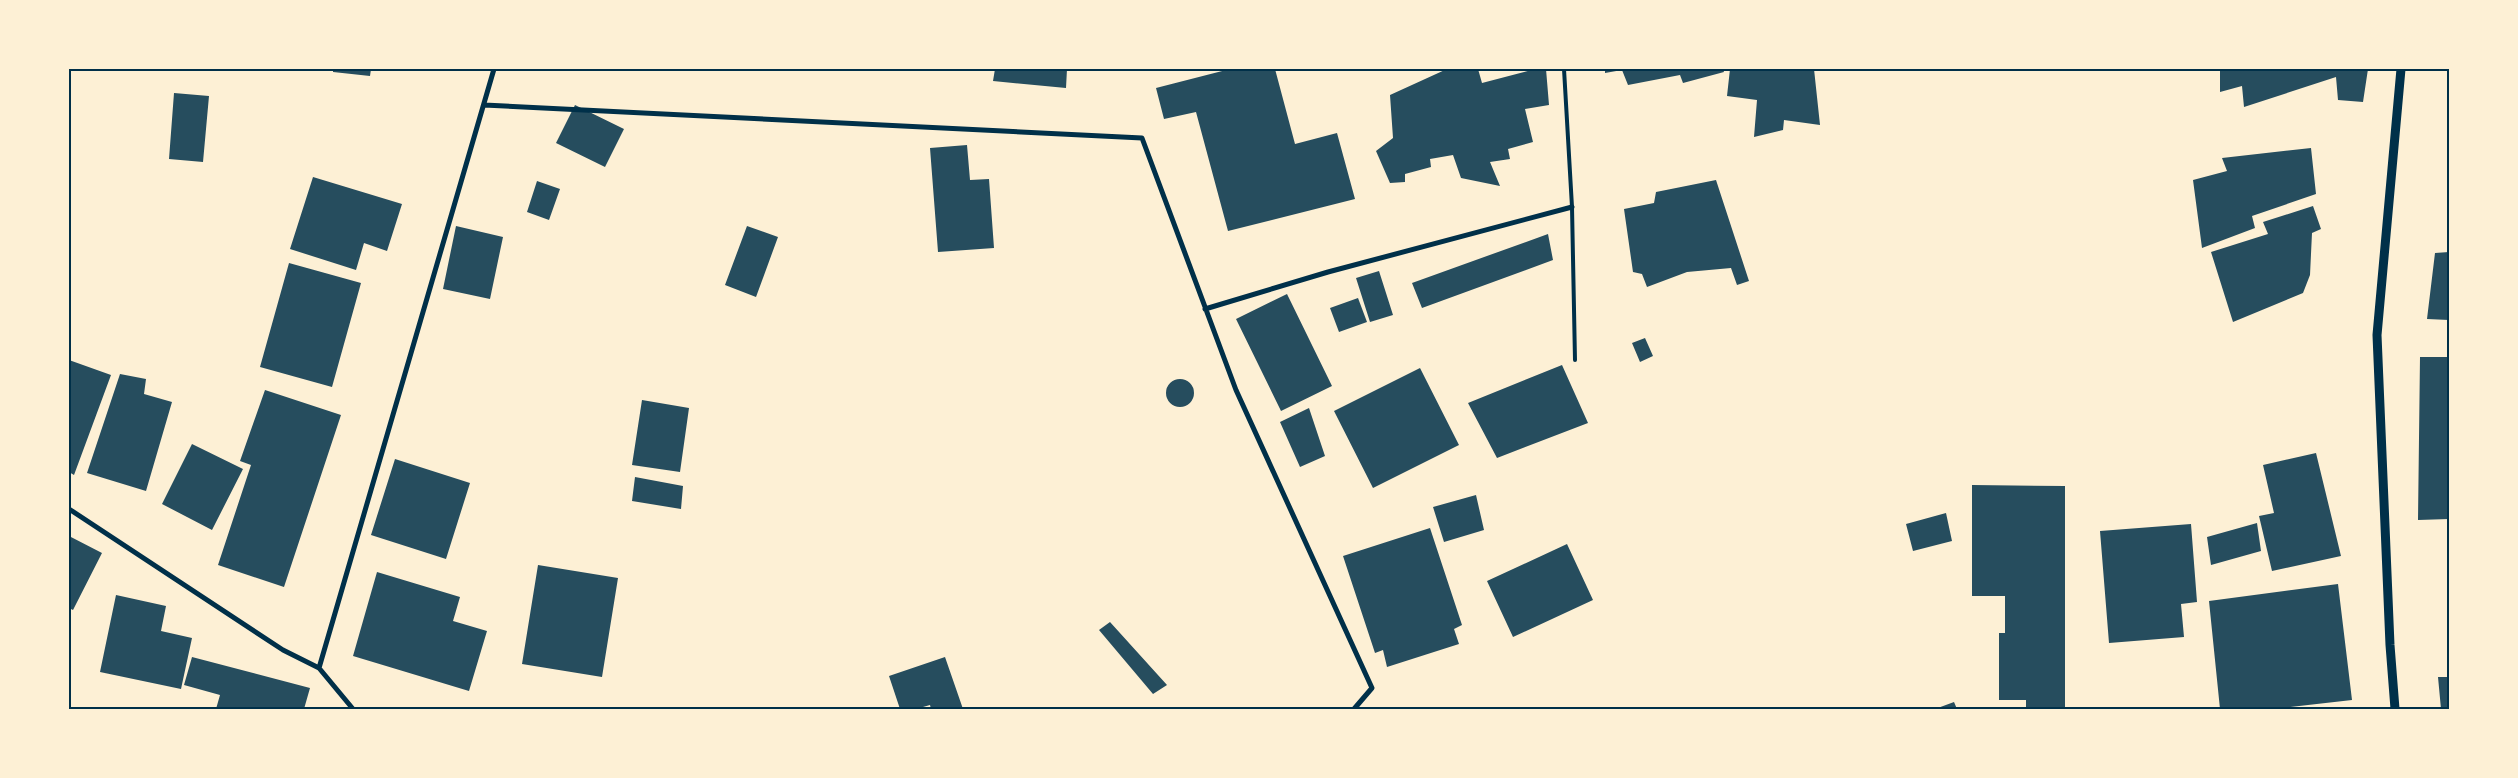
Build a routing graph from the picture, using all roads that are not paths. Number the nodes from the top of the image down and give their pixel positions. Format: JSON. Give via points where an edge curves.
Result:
{"nodes":[{"id":1,"x":494,"y":69,"type":"edge"},
{"id":2,"x":1564,"y":69,"type":"edge"},
{"id":3,"x":2401,"y":69,"type":"edge"},
{"id":4,"x":484,"y":105,"type":"junction"},
{"id":5,"x":1572,"y":206,"type":"junction"},
{"id":6,"x":1205,"y":308,"type":"junction"},
{"id":7,"x":1575,"y":360,"type":"dead end"},
{"id":8,"x":69,"y":509,"type":"edge"},
{"id":9,"x":319,"y":668,"type":"junction"},
{"id":10,"x":353,"y":709,"type":"edge"},
{"id":11,"x":1354,"y":709,"type":"edge"},
{"id":12,"x":2395,"y":709,"type":"edge"}],
"edges":[{"from":1,"to":4,"type":"street"},
{"from":2,"to":5,"type":"lane"},
{"from":3,"to":12,"type":"street","via":[[2377,335]]},
{"from":4,"to":6,"type":"street","via":[[1142,138]]},
{"from":4,"to":9,"type":"street"},
{"from":5,"to":6,"type":"street"},
{"from":5,"to":7,"type":"lane"},
{"from":6,"to":11,"type":"street","via":[[1236,390],[1372,688]]},
{"from":8,"to":9,"type":"street","via":[[283,650]]},
{"from":9,"to":10,"type":"street"}]}
